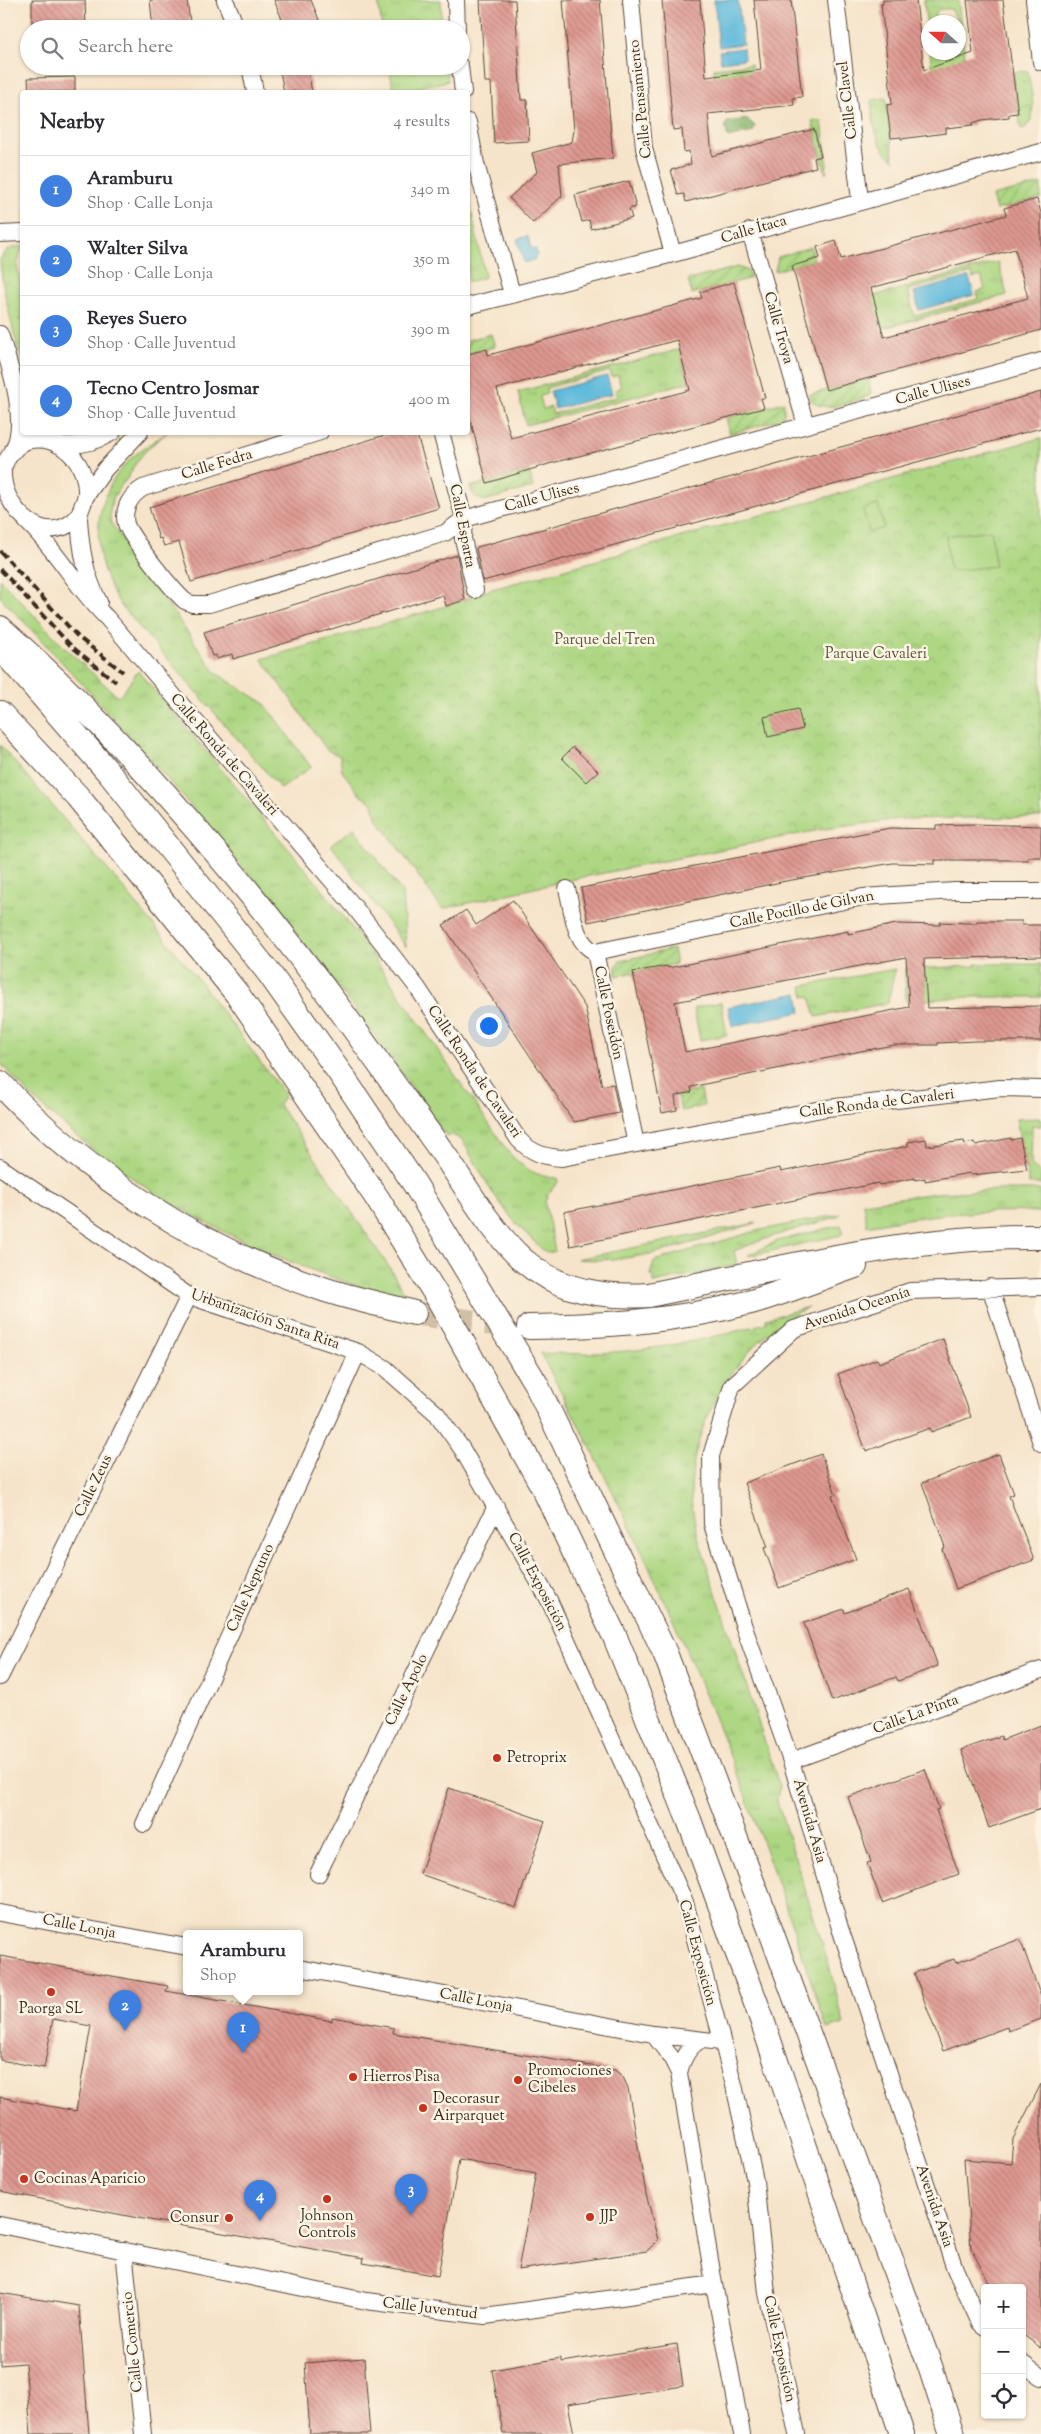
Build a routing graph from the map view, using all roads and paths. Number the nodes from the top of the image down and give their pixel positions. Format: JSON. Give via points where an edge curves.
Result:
{"nodes":[{"id":1,"x":225,"y":0,"type":"edge"},
{"id":2,"x":456,"y":0,"type":"edge"},
{"id":3,"x":631,"y":0,"type":"edge"},
{"id":4,"x":836,"y":0,"type":"edge"},
{"id":5,"x":1034,"y":0,"type":"edge"},
{"id":6,"x":233,"y":20,"type":"edge"},
{"id":7,"x":457,"y":20,"type":"edge"},
{"id":8,"x":1041,"y":62,"type":"edge"},
{"id":9,"x":252,"y":75,"type":"edge"},
{"id":10,"x":461,"y":75,"type":"edge"},
{"id":11,"x":255,"y":90,"type":"edge"},
{"id":12,"x":463,"y":90,"type":"edge"},
{"id":13,"x":470,"y":144,"type":"edge"},
{"id":14,"x":1041,"y":152,"type":"edge"},
{"id":15,"x":472,"y":165,"type":"edge"},
{"id":16,"x":860,"y":200,"type":"junction"},
{"id":17,"x":750,"y":231,"type":"junction"},
{"id":18,"x":20,"y":233,"type":"edge"},
{"id":19,"x":0,"y":234,"type":"edge"},
{"id":20,"x":673,"y":254,"type":"junction"},
{"id":21,"x":512,"y":294,"type":"junction"},
{"id":22,"x":470,"y":305,"type":"edge"},
{"id":23,"x":0,"y":334,"type":"edge"},
{"id":24,"x":1041,"y":362,"type":"edge"},
{"id":25,"x":10,"y":366,"type":"junction"},
{"id":26,"x":20,"y":384,"type":"edge"},
{"id":27,"x":806,"y":425,"type":"junction"},
{"id":28,"x":106,"y":435,"type":"edge"},
{"id":29,"x":137,"y":435,"type":"edge"},
{"id":30,"x":311,"y":435,"type":"edge"},
{"id":31,"x":442,"y":435,"type":"edge"},
{"id":32,"x":52,"y":438,"type":"edge"},
{"id":33,"x":6,"y":453,"type":"edge"},
{"id":34,"x":143,"y":488,"type":"joint"},
{"id":35,"x":86,"y":496,"type":"junction"},
{"id":36,"x":79,"y":515,"type":"junction"},
{"id":37,"x":464,"y":519,"type":"junction"},
{"id":38,"x":26,"y":522,"type":"junction"},
{"id":39,"x":476,"y":590,"type":"dead end"},
{"id":40,"x":107,"y":618,"type":"junction"},
{"id":41,"x":0,"y":628,"type":"edge"},
{"id":42,"x":0,"y":647,"type":"edge"},
{"id":43,"x":0,"y":713,"type":"edge"},
{"id":44,"x":567,"y":889,"type":"dead end"},
{"id":45,"x":1041,"y":891,"type":"edge"},
{"id":46,"x":595,"y":952,"type":"junction"},
{"id":47,"x":0,"y":1083,"type":"edge"},
{"id":48,"x":1041,"y":1089,"type":"edge"},
{"id":49,"x":636,"y":1144,"type":"junction"},
{"id":50,"x":0,"y":1167,"type":"edge"},
{"id":51,"x":1041,"y":1237,"type":"edge"},
{"id":52,"x":921,"y":1244,"type":"junction"},
{"id":53,"x":1041,"y":1287,"type":"edge"},
{"id":54,"x":990,"y":1288,"type":"junction"},
{"id":55,"x":188,"y":1296,"type":"junction"},
{"id":56,"x":414,"y":1313,"type":"tunnel mouth"},
{"id":57,"x":529,"y":1327,"type":"tunnel mouth"},
{"id":58,"x":794,"y":1329,"type":"joint"},
{"id":59,"x":358,"y":1352,"type":"junction"},
{"id":60,"x":1041,"y":1443,"type":"edge"},
{"id":61,"x":496,"y":1506,"type":"junction"},
{"id":62,"x":1041,"y":1670,"type":"edge"},
{"id":63,"x":0,"y":1677,"type":"edge"},
{"id":64,"x":791,"y":1761,"type":"junction"},
{"id":65,"x":144,"y":1824,"type":"dead end"},
{"id":66,"x":318,"y":1874,"type":"dead end"},
{"id":67,"x":0,"y":1913,"type":"edge"},
{"id":68,"x":183,"y":1947,"type":"edge"},
{"id":69,"x":303,"y":1969,"type":"edge"},
{"id":70,"x":653,"y":2034,"type":"junction"},
{"id":71,"x":701,"y":2040,"type":"junction"},
{"id":72,"x":721,"y":2042,"type":"junction"},
{"id":73,"x":680,"y":2074,"type":"junction"},
{"id":74,"x":0,"y":2224,"type":"edge"},
{"id":75,"x":124,"y":2250,"type":"junction"},
{"id":76,"x":714,"y":2284,"type":"junction"},
{"id":77,"x":981,"y":2324,"type":"edge"},
{"id":78,"x":1026,"y":2366,"type":"edge"},
{"id":79,"x":1041,"y":2378,"type":"edge"},
{"id":80,"x":902,"y":2433,"type":"edge"},
{"id":81,"x":143,"y":2434,"type":"edge"},
{"id":82,"x":742,"y":2434,"type":"edge"},
{"id":83,"x":797,"y":2434,"type":"edge"},
{"id":84,"x":952,"y":2434,"type":"edge"}],
"edges":[{"from":1,"to":6,"type":"street"},
{"from":2,"to":7,"type":"street"},
{"from":3,"to":20,"type":"street","name":"Calle Pensamiento","via":[[644,148]]},
{"from":4,"to":16,"type":"street","name":"Calle Clavel"},
{"from":5,"to":8,"type":"street"},
{"from":9,"to":11,"type":"street"},
{"from":10,"to":12,"type":"street"},
{"from":13,"to":15,"type":"street"},
{"from":14,"to":16,"type":"street","name":"Calle Ítaca"},
{"from":15,"to":21,"type":"street"},
{"from":16,"to":17,"type":"street","name":"Calle Ítaca"},
{"from":17,"to":20,"type":"street","name":"Calle Ítaca"},
{"from":17,"to":27,"type":"street","name":"Calle Troya"},
{"from":18,"to":19,"type":"street"},
{"from":20,"to":21,"type":"street","name":"Calle Ítaca"},
{"from":21,"to":22,"type":"street","name":"Calle Ítaca"},
{"from":23,"to":25,"type":"street"},
{"from":24,"to":27,"type":"street","name":"Calle Ulises"},
{"from":25,"to":26,"type":"street"},
{"from":25,"to":33,"type":"street","via":[[19,418],[16,443]]},
{"from":27,"to":37,"type":"street","name":"Calle Ulises"},
{"from":28,"to":32,"type":"street","via":[[78,444]]},
{"from":29,"to":35,"type":"street","via":[[105,468]]},
{"from":30,"to":34,"type":"street","name":"Calle Fedra"},
{"from":31,"to":37,"type":"street","name":"Calle Esparta"},
{"from":32,"to":33,"type":"street","via":[[27,442]]},
{"from":32,"to":35,"type":"street","via":[[67,449],[81,469]]},
{"from":33,"to":38,"type":"street","via":[[3,491],[10,506]]},
{"from":34,"to":37,"type":"street","name":"Calle Ulises","via":[[129,500],[126,524],[178,596],[192,604],[208,604],[445,533]]},
{"from":35,"to":36,"type":"street"},
{"from":36,"to":38,"type":"street","via":[[72,524],[55,530]]},
{"from":36,"to":40,"type":"street","name":"Calle Ronda de Cavaleri","via":[[86,576]]},
{"from":37,"to":39,"type":"street","name":"Calle Esparta","via":[[463,539]]},
{"from":38,"to":40,"type":"street","name":"Calle Ronda de Cavaleri","via":[[43,537],[85,595]]},
{"from":40,"to":49,"type":"street","name":"Calle Ronda de Cavaleri","via":[[352,904],[417,987],[528,1149],[539,1155],[562,1158]]},
{"from":41,"to":52,"type":"main road","via":[[104,728],[172,802],[343,1014],[491,1224],[523,1260],[544,1275],[568,1288],[624,1297]]},
{"from":42,"to":84,"type":"main road","via":[[110,774],[269,973],[414,1183],[536,1384],[665,1653],[769,1926]]},
{"from":43,"to":80,"type":"main road","via":[[78,797],[250,1011],[377,1198],[438,1298],[543,1487],[615,1637],[686,1811],[764,2027]]},
{"from":44,"to":46,"type":"street","name":"Calle Poseidón","via":[[580,940]]},
{"from":45,"to":46,"type":"street","name":"Calle Pocillo de Gilvan","via":[[955,891],[863,897]]},
{"from":46,"to":49,"type":"street","name":"Calle Poseidón"},
{"from":47,"to":56,"type":"main road","via":[[25,1109],[110,1180],[195,1233],[263,1266],[322,1289]]},
{"from":48,"to":49,"type":"street","name":"Calle Ronda de Cavaleri","via":[[1000,1088],[826,1108]]},
{"from":50,"to":55,"type":"street","name":"Urbanización Santa Rita"},
{"from":51,"to":52,"type":"main road"},
{"from":52,"to":57,"type":"main road","via":[[741,1304],[643,1322]]},
{"from":53,"to":54,"type":"street","name":"Avenida Oceanía"},
{"from":54,"to":58,"type":"street","name":"Avenida Oceanía","via":[[910,1291]]},
{"from":54,"to":60,"type":"street"},
{"from":55,"to":59,"type":"street","name":"Urbanización Santa Rita"},
{"from":55,"to":63,"type":"street","name":"Calle Zeus"},
{"from":58,"to":64,"type":"street","name":"Avenida Asia","via":[[732,1386],[711,1456],[712,1524]]},
{"from":59,"to":61,"type":"street","name":"Urbanización Santa Rita","via":[[385,1368],[437,1414]]},
{"from":59,"to":65,"type":"street","name":"Calle Neptuno"},
{"from":61,"to":66,"type":"street","name":"Calle Apolo"},
{"from":61,"to":72,"type":"street","name":"Calle Exposición","via":[[549,1600],[686,1902]]},
{"from":62,"to":64,"type":"street","name":"Calle La Pinta"},
{"from":64,"to":77,"type":"street","name":"Avenida Asia","via":[[840,1928],[955,2269]]},
{"from":67,"to":68,"type":"street","name":"Calle Lonja"},
{"from":69,"to":70,"type":"street","name":"Calle Lonja"},
{"from":70,"to":71,"type":"street","name":"Calle Lonja"},
{"from":70,"to":73,"type":"street"},
{"from":71,"to":72,"type":"street","name":"Calle Lonja"},
{"from":71,"to":73,"type":"street","via":[[688,2052]]},
{"from":72,"to":83,"type":"street","name":"Calle Exposición","via":[[755,2181],[767,2292]]},
{"from":73,"to":76,"type":"street"},
{"from":74,"to":75,"type":"street","name":"Calle Juventud"},
{"from":75,"to":76,"type":"street","name":"Calle Juventud","via":[[366,2301],[485,2316]]},
{"from":75,"to":81,"type":"street","name":"Calle Comercio"},
{"from":76,"to":82,"type":"street"},
{"from":78,"to":79,"type":"street"}]}
